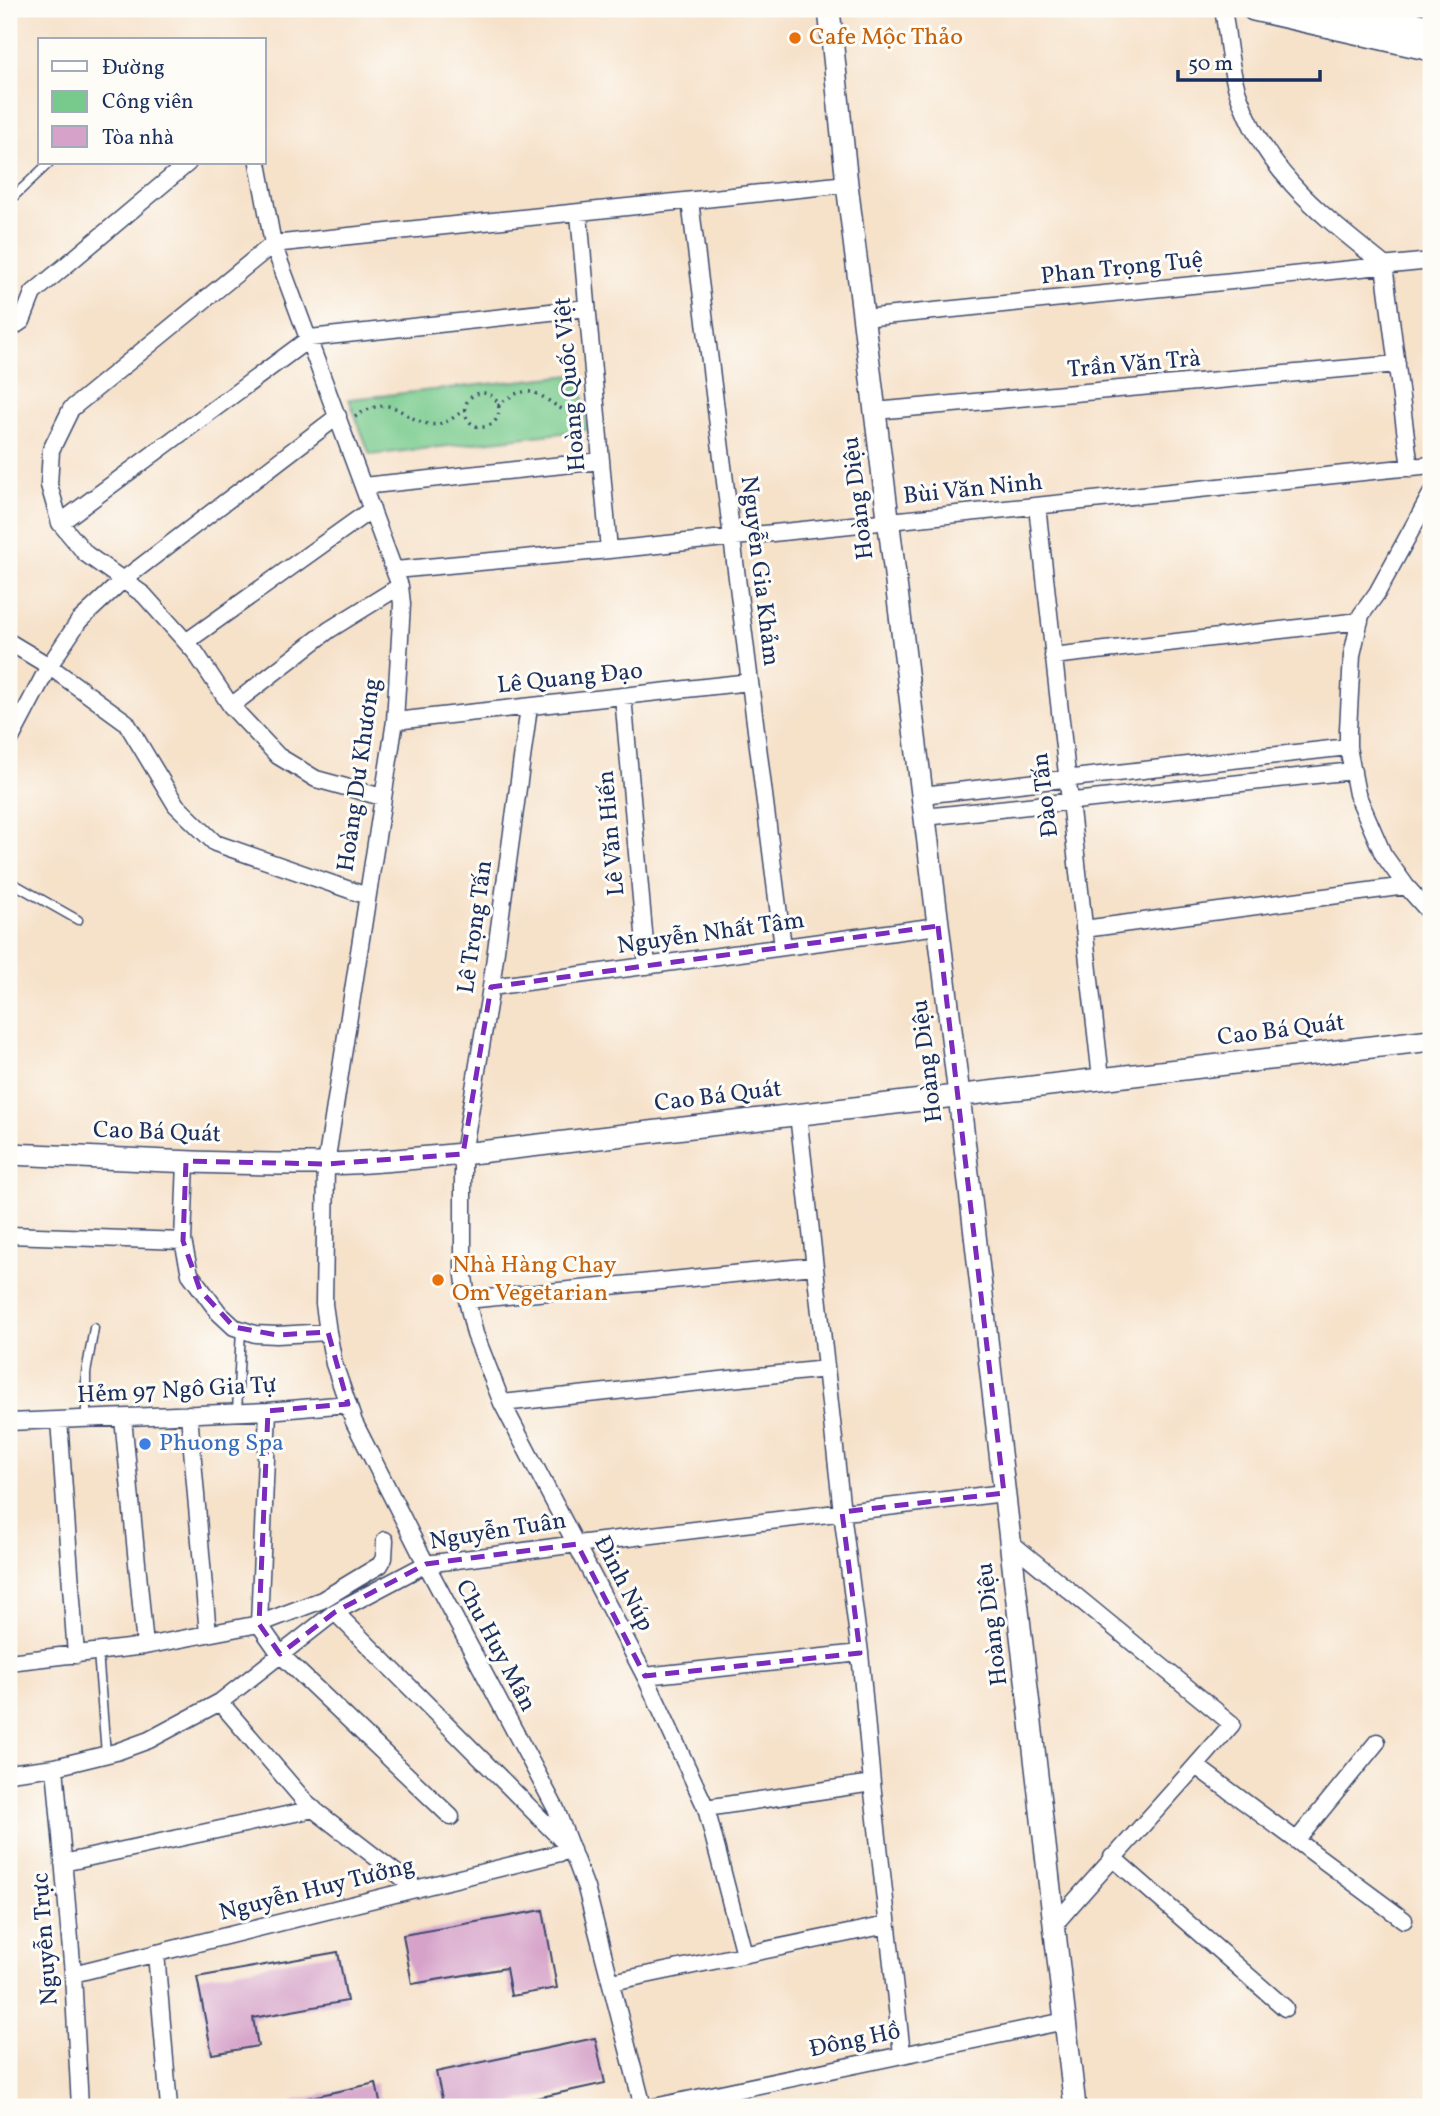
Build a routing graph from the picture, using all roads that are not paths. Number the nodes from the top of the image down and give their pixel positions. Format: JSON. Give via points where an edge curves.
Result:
{"nodes":[{"id":1,"x":829,"y":9,"type":"edge"},
{"id":2,"x":1223,"y":9,"type":"edge"},
{"id":3,"x":1254,"y":9,"type":"edge"},
{"id":4,"x":1349,"y":9,"type":"edge"},
{"id":5,"x":1431,"y":28,"type":"edge"},
{"id":6,"x":1431,"y":49,"type":"edge"},
{"id":7,"x":48,"y":164,"type":"edge"},
{"id":8,"x":187,"y":164,"type":"edge"},
{"id":9,"x":258,"y":164,"type":"edge"},
{"id":10,"x":848,"y":184,"type":"junction"},
{"id":11,"x":9,"y":201,"type":"edge"},
{"id":12,"x":690,"y":201,"type":"junction"},
{"id":13,"x":579,"y":214,"type":"junction"},
{"id":14,"x":273,"y":244,"type":"junction"},
{"id":15,"x":1431,"y":261,"type":"edge"},
{"id":16,"x":1384,"y":265,"type":"junction"},
{"id":17,"x":587,"y":308,"type":"junction"},
{"id":18,"x":864,"y":317,"type":"junction"},
{"id":19,"x":9,"y":330,"type":"edge"},
{"id":20,"x":310,"y":338,"type":"junction"},
{"id":21,"x":1397,"y":364,"type":"junction"},
{"id":22,"x":875,"y":411,"type":"junction"},
{"id":23,"x":340,"y":421,"type":"junction"},
{"id":24,"x":601,"y":461,"type":"junction"},
{"id":25,"x":1431,"y":465,"type":"edge"},
{"id":26,"x":1410,"y":468,"type":"junction"},
{"id":27,"x":363,"y":486,"type":"junction"},
{"id":28,"x":1431,"y":494,"type":"edge"},
{"id":29,"x":1037,"y":506,"type":"junction"},
{"id":30,"x":372,"y":509,"type":"junction"},
{"id":31,"x":888,"y":521,"type":"junction"},
{"id":32,"x":60,"y":523,"type":"junction"},
{"id":33,"x":732,"y":537,"type":"junction"},
{"id":34,"x":609,"y":550,"type":"junction"},
{"id":35,"x":394,"y":570,"type":"junction"},
{"id":36,"x":123,"y":580,"type":"junction"},
{"id":37,"x":400,"y":586,"type":"junction"},
{"id":38,"x":1360,"y":621,"type":"junction"},
{"id":39,"x":9,"y":642,"type":"edge"},
{"id":40,"x":186,"y":642,"type":"junction"},
{"id":41,"x":1053,"y":656,"type":"junction"},
{"id":42,"x":49,"y":666,"type":"junction"},
{"id":43,"x":750,"y":682,"type":"junction"},
{"id":44,"x":622,"y":696,"type":"junction"},
{"id":45,"x":231,"y":706,"type":"junction"},
{"id":46,"x":529,"y":707,"type":"junction"},
{"id":47,"x":395,"y":721,"type":"junction"},
{"id":48,"x":9,"y":742,"type":"edge"},
{"id":49,"x":1348,"y":747,"type":"junction"},
{"id":50,"x":1353,"y":771,"type":"junction"},
{"id":51,"x":1067,"y":779,"type":"junction"},
{"id":52,"x":922,"y":795,"type":"junction"},
{"id":53,"x":382,"y":797,"type":"junction"},
{"id":54,"x":1070,"y":802,"type":"junction"},
{"id":55,"x":925,"y":817,"type":"junction"},
{"id":56,"x":9,"y":881,"type":"edge"},
{"id":57,"x":1406,"y":886,"type":"junction"},
{"id":58,"x":367,"y":896,"type":"junction"},
{"id":59,"x":1431,"y":914,"type":"edge"},
{"id":60,"x":78,"y":920,"type":"dead end"},
{"id":61,"x":938,"y":926,"type":"junction"},
{"id":62,"x":1084,"y":929,"type":"junction"},
{"id":63,"x":783,"y":947,"type":"junction"},
{"id":64,"x":647,"y":966,"type":"junction"},
{"id":65,"x":491,"y":988,"type":"junction"},
{"id":66,"x":1431,"y":1040,"type":"edge"},
{"id":67,"x":1101,"y":1078,"type":"junction"},
{"id":68,"x":958,"y":1095,"type":"junction"},
{"id":69,"x":798,"y":1114,"type":"junction"},
{"id":70,"x":9,"y":1154,"type":"edge"},
{"id":71,"x":463,"y":1154,"type":"junction"},
{"id":72,"x":186,"y":1161,"type":"junction"},
{"id":73,"x":326,"y":1164,"type":"junction"},
{"id":74,"x":9,"y":1235,"type":"edge"},
{"id":75,"x":183,"y":1241,"type":"junction"},
{"id":76,"x":814,"y":1266,"type":"junction"},
{"id":77,"x":467,"y":1300,"type":"junction"},
{"id":78,"x":94,"y":1328,"type":"dead end"},
{"id":79,"x":241,"y":1329,"type":"junction"},
{"id":80,"x":328,"y":1332,"type":"junction"},
{"id":81,"x":826,"y":1369,"type":"junction"},
{"id":82,"x":502,"y":1403,"type":"junction"},
{"id":83,"x":348,"y":1404,"type":"junction"},
{"id":84,"x":268,"y":1410,"type":"junction"},
{"id":85,"x":237,"y":1412,"type":"junction"},
{"id":86,"x":189,"y":1414,"type":"junction"},
{"id":87,"x":123,"y":1418,"type":"junction"},
{"id":88,"x":86,"y":1419,"type":"junction"},
{"id":89,"x":60,"y":1420,"type":"junction"},
{"id":90,"x":9,"y":1422,"type":"edge"},
{"id":91,"x":1004,"y":1493,"type":"junction"},
{"id":92,"x":842,"y":1512,"type":"junction"},
{"id":93,"x":385,"y":1540,"type":"dead end"},
{"id":94,"x":1010,"y":1542,"type":"junction"},
{"id":95,"x":577,"y":1544,"type":"junction"},
{"id":96,"x":426,"y":1564,"type":"junction"},
{"id":97,"x":335,"y":1612,"type":"junction"},
{"id":98,"x":259,"y":1624,"type":"junction"},
{"id":99,"x":208,"y":1634,"type":"junction"},
{"id":100,"x":145,"y":1646,"type":"junction"},
{"id":101,"x":98,"y":1652,"type":"junction"},
{"id":102,"x":860,"y":1653,"type":"junction"},
{"id":103,"x":280,"y":1654,"type":"junction"},
{"id":104,"x":75,"y":1655,"type":"junction"},
{"id":105,"x":9,"y":1662,"type":"edge"},
{"id":106,"x":645,"y":1676,"type":"junction"},
{"id":107,"x":220,"y":1702,"type":"junction"},
{"id":108,"x":1377,"y":1742,"type":"dead end"},
{"id":109,"x":106,"y":1754,"type":"junction"},
{"id":110,"x":1196,"y":1766,"type":"junction"},
{"id":111,"x":55,"y":1767,"type":"junction"},
{"id":112,"x":9,"y":1773,"type":"edge"},
{"id":113,"x":872,"y":1783,"type":"junction"},
{"id":114,"x":706,"y":1808,"type":"junction"},
{"id":115,"x":314,"y":1809,"type":"junction"},
{"id":116,"x":451,"y":1817,"type":"dead end"},
{"id":117,"x":1297,"y":1840,"type":"junction"},
{"id":118,"x":572,"y":1850,"type":"junction"},
{"id":119,"x":1112,"y":1857,"type":"junction"},
{"id":120,"x":64,"y":1863,"type":"junction"},
{"id":121,"x":417,"y":1889,"type":"junction"},
{"id":122,"x":1404,"y":1920,"type":"dead end"},
{"id":123,"x":887,"y":1925,"type":"junction"},
{"id":124,"x":1054,"y":1925,"type":"junction"},
{"id":125,"x":156,"y":1953,"type":"junction"},
{"id":126,"x":744,"y":1954,"type":"junction"},
{"id":127,"x":73,"y":1974,"type":"junction"},
{"id":128,"x":612,"y":1982,"type":"junction"},
{"id":129,"x":1285,"y":2008,"type":"dead end"},
{"id":130,"x":1065,"y":2021,"type":"junction"},
{"id":131,"x":902,"y":2054,"type":"junction"},
{"id":132,"x":80,"y":2107,"type":"edge"},
{"id":133,"x":169,"y":2107,"type":"edge"},
{"id":134,"x":643,"y":2107,"type":"edge"},
{"id":135,"x":654,"y":2107,"type":"edge"},
{"id":136,"x":1075,"y":2107,"type":"edge"}],
"edges":[{"from":1,"to":10,"type":"street","name":"Hoàng Diệu"},
{"from":2,"to":16,"type":"street","via":[[1237,90],[1266,153],[1311,205]]},
{"from":3,"to":6,"type":"main road"},
{"from":4,"to":5,"type":"main road"},
{"from":7,"to":11,"type":"lane"},
{"from":8,"to":19,"type":"street","via":[[33,293],[22,321]]},
{"from":9,"to":14,"type":"street","name":"Hoàng Dư Khương"},
{"from":10,"to":12,"type":"street"},
{"from":10,"to":18,"type":"street","name":"Hoàng Diệu"},
{"from":12,"to":13,"type":"street"},
{"from":12,"to":33,"type":"street","name":"Nguyễn Gia Khảm"},
{"from":13,"to":14,"type":"street"},
{"from":13,"to":17,"type":"street","name":"Hoàng Quốc Việt"},
{"from":14,"to":20,"type":"street","name":"Hoàng Dư Khương"},
{"from":14,"to":32,"type":"street","via":[[71,409],[51,450],[49,485]]},
{"from":15,"to":16,"type":"street","name":"Phan Trọng Tuệ"},
{"from":16,"to":18,"type":"street","name":"Phan Trọng Tuệ"},
{"from":16,"to":21,"type":"street"},
{"from":17,"to":20,"type":"street"},
{"from":17,"to":24,"type":"street","name":"Hoàng Quốc Việt"},
{"from":18,"to":22,"type":"street","name":"Hoàng Diệu"},
{"from":20,"to":23,"type":"street","name":"Hoàng Dư Khương"},
{"from":20,"to":32,"type":"street"},
{"from":21,"to":22,"type":"street","name":"Trần Văn Trà"},
{"from":21,"to":26,"type":"street"},
{"from":22,"to":31,"type":"street","name":"Hoàng Diệu"},
{"from":23,"to":27,"type":"street","name":"Hoàng Dư Khương"},
{"from":23,"to":36,"type":"street"},
{"from":24,"to":27,"type":"street"},
{"from":24,"to":34,"type":"street","name":"Hoàng Quốc Việt"},
{"from":25,"to":26,"type":"street","name":"Bùi Văn Ninh"},
{"from":26,"to":29,"type":"street","name":"Bùi Văn Ninh"},
{"from":27,"to":30,"type":"street","name":"Hoàng Dư Khương"},
{"from":28,"to":38,"type":"street"},
{"from":29,"to":31,"type":"street","name":"Bùi Văn Ninh"},
{"from":29,"to":41,"type":"street","name":"Đào Tấn"},
{"from":30,"to":35,"type":"street","name":"Hoàng Dư Khương"},
{"from":30,"to":40,"type":"street"},
{"from":31,"to":33,"type":"street","name":"Bùi Văn Ninh"},
{"from":31,"to":52,"type":"street","name":"Hoàng Diệu"},
{"from":32,"to":36,"type":"street","via":[[86,554]]},
{"from":33,"to":34,"type":"street","name":"Bùi Văn Ninh"},
{"from":33,"to":43,"type":"street","name":"Nguyễn Gia Khảm"},
{"from":34,"to":35,"type":"street","name":"Bùi Văn Ninh"},
{"from":35,"to":37,"type":"street","name":"Hoàng Dư Khương"},
{"from":36,"to":40,"type":"street","via":[[144,595]]},
{"from":36,"to":42,"type":"street","via":[[79,621]]},
{"from":37,"to":45,"type":"street","via":[[329,630]]},
{"from":37,"to":47,"type":"street","name":"Hoàng Dư Khương"},
{"from":38,"to":41,"type":"street"},
{"from":38,"to":49,"type":"street","via":[[1352,655]]},
{"from":39,"to":42,"type":"street"},
{"from":40,"to":45,"type":"street"},
{"from":41,"to":51,"type":"street","name":"Đào Tấn"},
{"from":42,"to":48,"type":"street"},
{"from":42,"to":58,"type":"street","via":[[126,722],[176,805],[215,843]]},
{"from":43,"to":44,"type":"street","name":"Lê Quang Đạo"},
{"from":43,"to":63,"type":"street","name":"Nguyễn Gia Khảm"},
{"from":44,"to":46,"type":"street","name":"Lê Quang Đạo"},
{"from":44,"to":64,"type":"street","name":"Lê Văn Hiến"},
{"from":45,"to":53,"type":"street","via":[[287,762],[316,779]]},
{"from":46,"to":47,"type":"street","name":"Lê Quang Đạo"},
{"from":46,"to":65,"type":"street","name":"Lê Trọng Tấn"},
{"from":47,"to":53,"type":"street","name":"Hoàng Dư Khương"},
{"from":49,"to":50,"type":"street"},
{"from":49,"to":51,"type":"street"},
{"from":50,"to":54,"type":"street"},
{"from":50,"to":57,"type":"street","via":[[1357,794],[1383,854]]},
{"from":51,"to":52,"type":"street"},
{"from":51,"to":54,"type":"street","name":"Đào Tấn"},
{"from":52,"to":55,"type":"street","name":"Hoàng Diệu"},
{"from":53,"to":58,"type":"street","name":"Hoàng Dư Khương"},
{"from":54,"to":55,"type":"street"},
{"from":54,"to":62,"type":"street","name":"Đào Tấn"},
{"from":55,"to":61,"type":"street","name":"Hoàng Diệu"},
{"from":56,"to":60,"type":"lane"},
{"from":57,"to":59,"type":"street"},
{"from":57,"to":62,"type":"street"},
{"from":58,"to":73,"type":"street","name":"Hoàng Dư Khương"},
{"from":61,"to":63,"type":"street","name":"Nguyễn Nhất Tâm"},
{"from":61,"to":68,"type":"street","name":"Hoàng Diệu"},
{"from":62,"to":67,"type":"street","name":"Đào Tấn"},
{"from":63,"to":64,"type":"street","name":"Nguyễn Nhất Tâm"},
{"from":64,"to":65,"type":"street","name":"Nguyễn Nhất Tâm"},
{"from":65,"to":71,"type":"street","name":"Lê Trọng Tấn"},
{"from":66,"to":67,"type":"street","name":"Cao Bá Quát"},
{"from":67,"to":68,"type":"street","name":"Cao Bá Quát"},
{"from":68,"to":69,"type":"street","name":"Cao Bá Quát"},
{"from":68,"to":91,"type":"street","name":"Hoàng Diệu"},
{"from":69,"to":71,"type":"street","name":"Cao Bá Quát"},
{"from":69,"to":76,"type":"street"},
{"from":70,"to":72,"type":"street","name":"Cao Bá Quát"},
{"from":71,"to":73,"type":"street","name":"Cao Bá Quát"},
{"from":71,"to":77,"type":"street","name":"Đinh Núp"},
{"from":72,"to":73,"type":"street","name":"Cao Bá Quát"},
{"from":72,"to":75,"type":"street"},
{"from":73,"to":80,"type":"street","name":"Chu Huy Mân","via":[[324,1304]]},
{"from":74,"to":75,"type":"street"},
{"from":75,"to":79,"type":"street","via":[[190,1274],[200,1290]]},
{"from":76,"to":77,"type":"street"},
{"from":76,"to":81,"type":"street"},
{"from":77,"to":82,"type":"street","name":"Đinh Núp"},
{"from":78,"to":88,"type":"lane","via":[[86,1373]]},
{"from":79,"to":80,"type":"street","via":[[277,1335]]},
{"from":79,"to":85,"type":"lane"},
{"from":80,"to":83,"type":"street","name":"Chu Huy Mân"},
{"from":81,"to":82,"type":"street"},
{"from":81,"to":92,"type":"street"},
{"from":82,"to":95,"type":"street","name":"Đinh Núp"},
{"from":83,"to":84,"type":"street","name":"Hẻm 97 Ngô Gia Tự"},
{"from":83,"to":96,"type":"street","name":"Chu Huy Mân"},
{"from":84,"to":85,"type":"street","name":"Hẻm 97 Ngô Gia Tự"},
{"from":84,"to":98,"type":"street"},
{"from":85,"to":86,"type":"street","name":"Hẻm 97 Ngô Gia Tự"},
{"from":86,"to":87,"type":"street","name":"Hẻm 97 Ngô Gia Tự"},
{"from":86,"to":99,"type":"street"},
{"from":87,"to":88,"type":"street","name":"Hẻm 97 Ngô Gia Tự"},
{"from":87,"to":100,"type":"street"},
{"from":88,"to":89,"type":"street","name":"Hẻm 97 Ngô Gia Tự"},
{"from":89,"to":90,"type":"street","name":"Hẻm 97 Ngô Gia Tự"},
{"from":89,"to":104,"type":"street"},
{"from":91,"to":92,"type":"street","name":"Nguyễn Tuân"},
{"from":91,"to":94,"type":"street","name":"Hoàng Diệu"},
{"from":92,"to":95,"type":"street","name":"Nguyễn Tuân"},
{"from":92,"to":102,"type":"street"},
{"from":93,"to":98,"type":"street","via":[[380,1565],[322,1600]]},
{"from":94,"to":110,"type":"street","via":[[1232,1724]]},
{"from":94,"to":124,"type":"street","name":"Hoàng Diệu"},
{"from":95,"to":96,"type":"street","name":"Nguyễn Tuân"},
{"from":95,"to":106,"type":"street","name":"Đinh Núp"},
{"from":96,"to":97,"type":"street","name":"Nguyễn Tuân"},
{"from":96,"to":118,"type":"street","name":"Chu Huy Mân","via":[[556,1809]]},
{"from":97,"to":103,"type":"street","name":"Nguyễn Tuân"},
{"from":97,"to":118,"type":"street"},
{"from":98,"to":99,"type":"street"},
{"from":98,"to":103,"type":"street"},
{"from":99,"to":100,"type":"street"},
{"from":100,"to":101,"type":"street"},
{"from":101,"to":104,"type":"street"},
{"from":101,"to":109,"type":"lane"},
{"from":102,"to":106,"type":"street"},
{"from":102,"to":113,"type":"street"},
{"from":103,"to":107,"type":"street","name":"Nguyễn Tuân"},
{"from":103,"to":116,"type":"street"},
{"from":104,"to":105,"type":"street"},
{"from":106,"to":114,"type":"street","name":"Đinh Núp"},
{"from":107,"to":109,"type":"street","name":"Nguyễn Tuân","via":[[149,1740]]},
{"from":107,"to":115,"type":"street"},
{"from":108,"to":117,"type":"street"},
{"from":109,"to":111,"type":"street","name":"Nguyễn Tuân"},
{"from":110,"to":117,"type":"street"},
{"from":110,"to":119,"type":"street"},
{"from":111,"to":112,"type":"street","name":"Nguyễn Tuân"},
{"from":111,"to":120,"type":"street","name":"Nguyễn Trực"},
{"from":113,"to":114,"type":"street"},
{"from":113,"to":123,"type":"street"},
{"from":114,"to":126,"type":"street","name":"Đinh Núp"},
{"from":115,"to":120,"type":"street"},
{"from":115,"to":121,"type":"street"},
{"from":117,"to":122,"type":"street"},
{"from":118,"to":121,"type":"street","name":"Nguyễn Huy Tưởng"},
{"from":118,"to":128,"type":"street","name":"Chu Huy Mân"},
{"from":119,"to":124,"type":"street"},
{"from":119,"to":129,"type":"street"},
{"from":120,"to":127,"type":"street","name":"Nguyễn Trực"},
{"from":121,"to":125,"type":"street","name":"Nguyễn Huy Tưởng"},
{"from":123,"to":126,"type":"street"},
{"from":123,"to":131,"type":"street"},
{"from":124,"to":130,"type":"street","name":"Hoàng Diệu"},
{"from":125,"to":127,"type":"street","name":"Nguyễn Huy Tưởng"},
{"from":125,"to":133,"type":"street"},
{"from":126,"to":128,"type":"street"},
{"from":127,"to":132,"type":"street","name":"Nguyễn Trực"},
{"from":128,"to":134,"type":"street","name":"Chu Huy Mân"},
{"from":130,"to":131,"type":"street","name":"Đông Hồ"},
{"from":130,"to":136,"type":"street","name":"Hoàng Diệu"},
{"from":131,"to":135,"type":"street","name":"Đông Hồ"}]}
